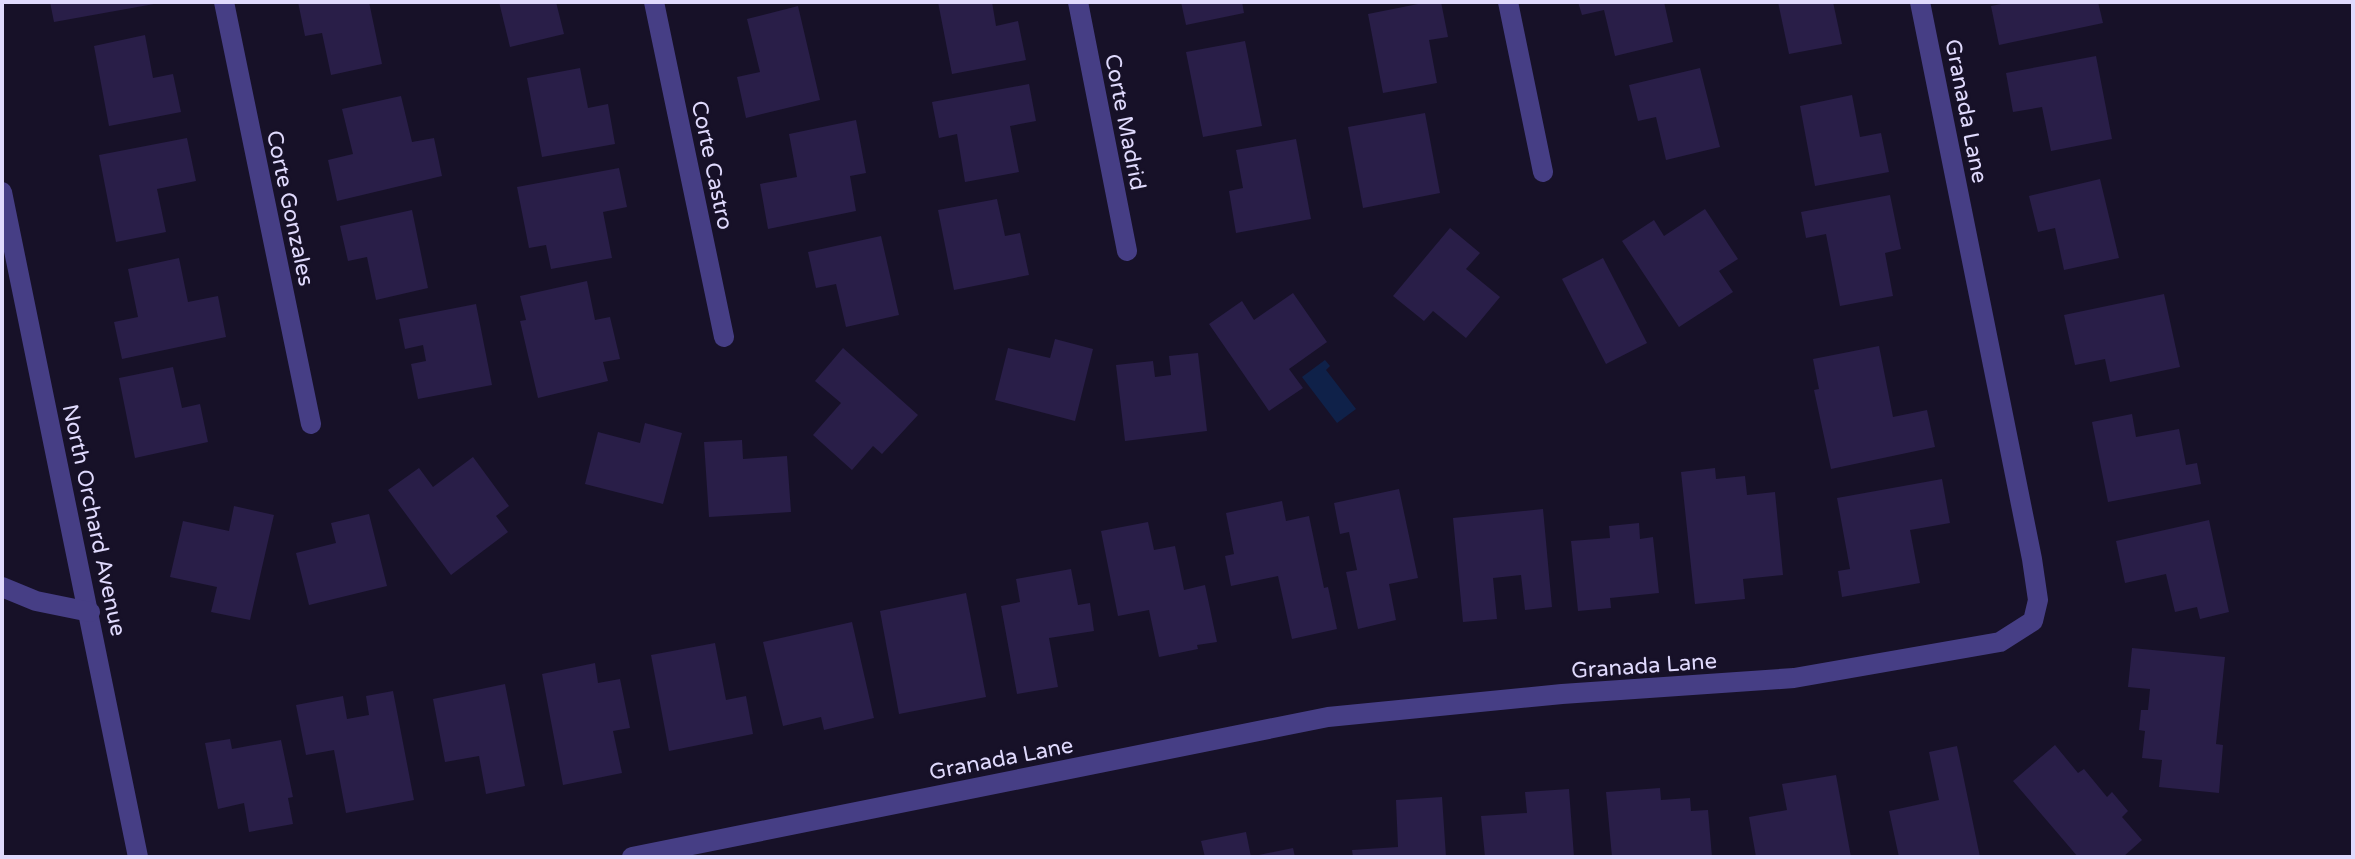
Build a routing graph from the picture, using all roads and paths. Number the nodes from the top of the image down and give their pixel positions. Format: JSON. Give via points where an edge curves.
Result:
{"nodes":[{"id":1,"x":224,"y":2,"type":"edge"},
{"id":2,"x":654,"y":2,"type":"edge"},
{"id":3,"x":1078,"y":2,"type":"edge"},
{"id":4,"x":1508,"y":2,"type":"edge"},
{"id":5,"x":1920,"y":2,"type":"edge"},
{"id":6,"x":1543,"y":172,"type":"dead end"},
{"id":7,"x":3,"y":201,"type":"edge"},
{"id":8,"x":1127,"y":251,"type":"dead end"},
{"id":9,"x":724,"y":337,"type":"dead end"},
{"id":10,"x":311,"y":424,"type":"dead end"},
{"id":11,"x":2,"y":587,"type":"edge"},
{"id":12,"x":90,"y":612,"type":"junction"},
{"id":13,"x":138,"y":857,"type":"edge"},
{"id":14,"x":632,"y":857,"type":"edge"}],
"edges":[{"from":1,"to":10,"type":"street","name":"Corte Gonzales"},
{"from":2,"to":9,"type":"street","name":"Corte Castro"},
{"from":3,"to":8,"type":"street","name":"Corte Madrid"},
{"from":4,"to":6,"type":"street"},
{"from":5,"to":14,"type":"street","name":"Granada Lane","via":[[2032,559],[2038,600],[2033,621],[2000,642],[1794,678],[1328,717]]},
{"from":7,"to":12,"type":"street","name":"North Orchard Avenue"},
{"from":11,"to":12,"type":"street","via":[[36,601]]},
{"from":12,"to":13,"type":"street","name":"North Orchard Avenue"}]}
